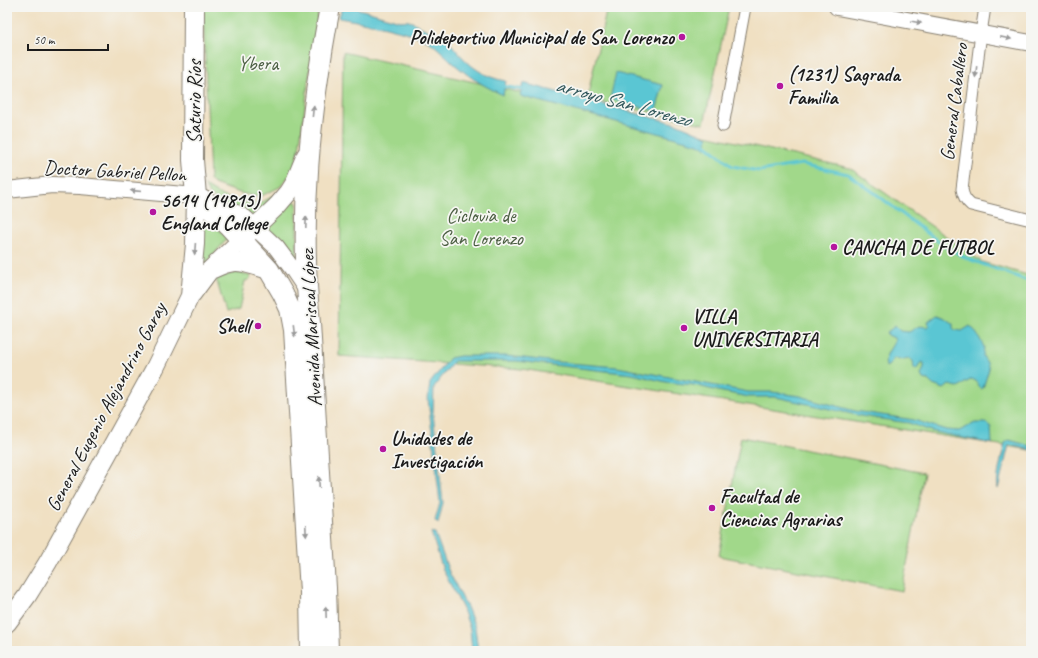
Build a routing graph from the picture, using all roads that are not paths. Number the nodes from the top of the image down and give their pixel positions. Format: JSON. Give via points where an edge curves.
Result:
{"nodes":[{"id":1,"x":194,"y":7,"type":"edge"},
{"id":2,"x":745,"y":7,"type":"edge"},
{"id":3,"x":837,"y":7,"type":"edge"},
{"id":4,"x":986,"y":7,"type":"edge"},
{"id":5,"x":329,"y":16,"type":"edge"},
{"id":6,"x":981,"y":33,"type":"junction"},
{"id":7,"x":1031,"y":43,"type":"edge"},
{"id":8,"x":723,"y":126,"type":"dead end"},
{"id":9,"x":308,"y":150,"type":"junction"},
{"id":10,"x":7,"y":190,"type":"edge"},
{"id":11,"x":196,"y":196,"type":"junction"},
{"id":12,"x":1031,"y":220,"type":"edge"},
{"id":13,"x":248,"y":233,"type":"junction"},
{"id":14,"x":269,"y":270,"type":"junction"},
{"id":15,"x":209,"y":271,"type":"junction"},
{"id":16,"x":306,"y":289,"type":"junction"},
{"id":17,"x":190,"y":296,"type":"junction"},
{"id":18,"x":7,"y":623,"type":"edge"},
{"id":19,"x":311,"y":651,"type":"edge"},
{"id":20,"x":328,"y":651,"type":"edge"}],
"edges":[{"from":1,"to":11,"type":"highway","name":"Saturio Ríos","via":[[193,160]]},
{"from":2,"to":8,"type":"street"},
{"from":3,"to":6,"type":"street","one_way":true},
{"from":4,"to":6,"type":"street","name":"General Caballero"},
{"from":9,"to":5,"type":"highway","name":"Avenida Mariscal López","one_way":true},
{"from":6,"to":7,"type":"street","one_way":true},
{"from":6,"to":12,"type":"street","name":"General Caballero","one_way":true,"via":[[962,189],[966,201],[971,205]]},
{"from":9,"to":13,"type":"main road","via":[[289,192]]},
{"from":16,"to":9,"type":"highway","name":"Avenida Mariscal López","one_way":true},
{"from":11,"to":10,"type":"street","name":"Doctor Gabriel Pellon","one_way":true,"via":[[52,185]]},
{"from":11,"to":13,"type":"highway","name":"Avenida Mariscal López","via":[[215,212]]},
{"from":11,"to":17,"type":"main road","name":"General Eugenio Alejandrino Garay","one_way":true},
{"from":13,"to":14,"type":"highway","name":"Avenida Mariscal López"},
{"from":13,"to":15,"type":"main road"},
{"from":13,"to":16,"type":"street","via":[[276,247]]},
{"from":14,"to":15,"type":"main road","via":[[239,261],[225,263]]},
{"from":14,"to":19,"type":"highway","name":"Avenida Mariscal López","one_way":true,"via":[[290,309],[294,330],[310,592]]},
{"from":15,"to":17,"type":"main road"},
{"from":20,"to":16,"type":"highway","name":"Avenida Mariscal López","one_way":true},
{"from":17,"to":18,"type":"main road","name":"General Eugenio Alejandrino Garay","via":[[155,368],[48,562]]}]}
